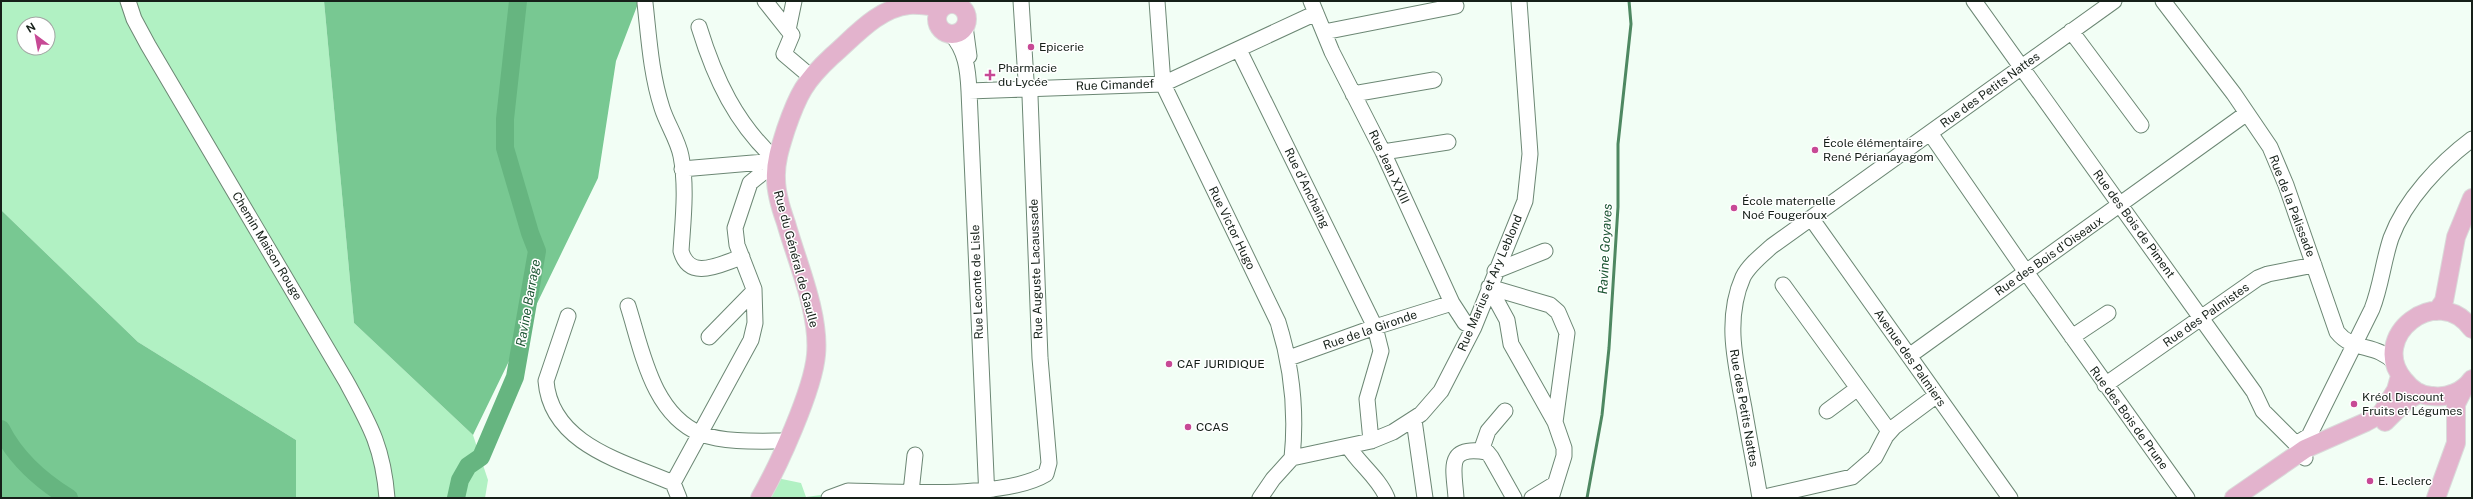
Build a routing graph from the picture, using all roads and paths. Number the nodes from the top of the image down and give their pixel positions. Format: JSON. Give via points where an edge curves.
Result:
{"nodes":[{"id":1,"x":128,"y":1,"type":"edge"},
{"id":2,"x":765,"y":1,"type":"edge"},
{"id":3,"x":794,"y":1,"type":"edge"},
{"id":4,"x":1021,"y":1,"type":"edge"},
{"id":5,"x":1157,"y":1,"type":"edge"},
{"id":6,"x":1519,"y":1,"type":"edge"},
{"id":7,"x":1974,"y":1,"type":"edge"},
{"id":8,"x":2114,"y":1,"type":"edge"},
{"id":9,"x":2163,"y":1,"type":"edge"},
{"id":10,"x":645,"y":3,"type":"dead end"},
{"id":11,"x":924,"y":4,"type":"edge"},
{"id":12,"x":1456,"y":6,"type":"dead end"},
{"id":13,"x":1314,"y":7,"type":"edge"},
{"id":14,"x":894,"y":8,"type":"junction"},
{"id":15,"x":952,"y":12,"type":"edge"},
{"id":16,"x":699,"y":27,"type":"dead end"},
{"id":17,"x":788,"y":30,"type":"junction"},
{"id":18,"x":2071,"y":31,"type":"junction"},
{"id":19,"x":1324,"y":32,"type":"junction"},
{"id":20,"x":1239,"y":50,"type":"junction"},
{"id":21,"x":2021,"y":67,"type":"junction"},
{"id":22,"x":810,"y":76,"type":"junction"},
{"id":23,"x":1434,"y":80,"type":"dead end"},
{"id":24,"x":1163,"y":84,"type":"junction"},
{"id":25,"x":1028,"y":88,"type":"junction"},
{"id":26,"x":970,"y":91,"type":"junction"},
{"id":27,"x":1353,"y":94,"type":"junction"},
{"id":28,"x":2248,"y":113,"type":"junction"},
{"id":29,"x":2141,"y":125,"type":"dead end"},
{"id":30,"x":1930,"y":133,"type":"junction"},
{"id":31,"x":2472,"y":139,"type":"edge"},
{"id":32,"x":1448,"y":142,"type":"dead end"},
{"id":33,"x":1383,"y":152,"type":"junction"},
{"id":34,"x":777,"y":161,"type":"junction"},
{"id":35,"x":682,"y":169,"type":"junction"},
{"id":36,"x":2472,"y":198,"type":"edge"},
{"id":37,"x":2120,"y":205,"type":"junction"},
{"id":38,"x":1811,"y":218,"type":"junction"},
{"id":39,"x":1545,"y":251,"type":"dead end"},
{"id":40,"x":742,"y":257,"type":"junction"},
{"id":41,"x":2314,"y":265,"type":"junction"},
{"id":42,"x":1495,"y":271,"type":"junction"},
{"id":43,"x":2026,"y":272,"type":"junction"},
{"id":44,"x":1783,"y":285,"type":"dead end"},
{"id":45,"x":1489,"y":287,"type":"junction"},
{"id":46,"x":2447,"y":290,"type":"junction"},
{"id":47,"x":754,"y":291,"type":"junction"},
{"id":48,"x":1452,"y":302,"type":"junction"},
{"id":49,"x":628,"y":306,"type":"dead end"},
{"id":50,"x":2437,"y":311,"type":"junction"},
{"id":51,"x":2108,"y":313,"type":"dead end"},
{"id":52,"x":2456,"y":315,"type":"junction"},
{"id":53,"x":568,"y":316,"type":"dead end"},
{"id":54,"x":2202,"y":318,"type":"junction"},
{"id":55,"x":1375,"y":327,"type":"junction"},
{"id":56,"x":1474,"y":327,"type":"junction"},
{"id":57,"x":2472,"y":329,"type":"edge"},
{"id":58,"x":2400,"y":331,"type":"junction"},
{"id":59,"x":709,"y":337,"type":"dead end"},
{"id":60,"x":2072,"y":337,"type":"junction"},
{"id":61,"x":2353,"y":345,"type":"junction"},
{"id":62,"x":2371,"y":348,"type":"junction"},
{"id":63,"x":1909,"y":356,"type":"junction"},
{"id":64,"x":1289,"y":358,"type":"junction"},
{"id":65,"x":2398,"y":370,"type":"junction"},
{"id":66,"x":2468,"y":383,"type":"edge"},
{"id":67,"x":2105,"y":385,"type":"junction"},
{"id":68,"x":1858,"y":388,"type":"junction"},
{"id":69,"x":2420,"y":393,"type":"junction"},
{"id":70,"x":1937,"y":396,"type":"junction"},
{"id":71,"x":2440,"y":397,"type":"junction"},
{"id":72,"x":1505,"y":411,"type":"dead end"},
{"id":73,"x":1827,"y":411,"type":"dead end"},
{"id":74,"x":2455,"y":412,"type":"junction"},
{"id":75,"x":1414,"y":420,"type":"junction"},
{"id":76,"x":1554,"y":422,"type":"junction"},
{"id":77,"x":1890,"y":431,"type":"junction"},
{"id":78,"x":702,"y":434,"type":"junction"},
{"id":79,"x":1371,"y":441,"type":"junction"},
{"id":80,"x":786,"y":442,"type":"junction"},
{"id":81,"x":1348,"y":446,"type":"junction"},
{"id":82,"x":1481,"y":451,"type":"junction"},
{"id":83,"x":2301,"y":451,"type":"junction"},
{"id":84,"x":915,"y":455,"type":"dead end"},
{"id":85,"x":1292,"y":458,"type":"junction"},
{"id":86,"x":673,"y":483,"type":"junction"},
{"id":87,"x":1553,"y":491,"type":"edge"},
{"id":88,"x":910,"y":492,"type":"junction"},
{"id":89,"x":874,"y":495,"type":"edge"},
{"id":90,"x":986,"y":495,"type":"edge"},
{"id":91,"x":386,"y":498,"type":"edge"},
{"id":92,"x":679,"y":498,"type":"edge"},
{"id":93,"x":760,"y":498,"type":"edge"},
{"id":94,"x":829,"y":498,"type":"edge"},
{"id":95,"x":1260,"y":498,"type":"edge"},
{"id":96,"x":1387,"y":498,"type":"edge"},
{"id":97,"x":1425,"y":498,"type":"edge"},
{"id":98,"x":1456,"y":498,"type":"edge"},
{"id":99,"x":1514,"y":498,"type":"edge"},
{"id":100,"x":1532,"y":498,"type":"edge"},
{"id":101,"x":1760,"y":498,"type":"edge"},
{"id":102,"x":2010,"y":498,"type":"edge"},
{"id":103,"x":2187,"y":498,"type":"edge"},
{"id":104,"x":2234,"y":498,"type":"edge"},
{"id":105,"x":2247,"y":498,"type":"edge"},
{"id":106,"x":2436,"y":498,"type":"edge"}],
"edges":[{"from":1,"to":91,"type":"street","name":"Chemin Maison Rouge","via":[[148,45],[369,423],[384,467]]},
{"from":2,"to":17,"type":"street"},
{"from":3,"to":17,"type":"street"},
{"from":4,"to":25,"type":"street","name":"Rue Auguste Lacaussade"},
{"from":5,"to":24,"type":"street","name":"Rue Victor Hugo"},
{"from":6,"to":42,"type":"street","name":"Rue Marius et Ary Leblond","via":[[1530,154],[1525,201]]},
{"from":7,"to":21,"type":"street","name":"Rue des Bois de Piment"},
{"from":8,"to":18,"type":"street","name":"Rue des Petits Nattes"},
{"from":9,"to":28,"type":"street","name":"Rue de la Palissade"},
{"from":10,"to":35,"type":"street","via":[[655,85],[662,110],[682,156]]},
{"from":11,"to":14,"type":"main road","name":"Rue du Général de Gaulle"},
{"from":11,"to":15,"type":"main road","name":"Rue du Général de Gaulle"},
{"from":12,"to":19,"type":"street"},
{"from":13,"to":19,"type":"street","name":"Rue Jean XXIII"},
{"from":13,"to":20,"type":"street","name":"Rue Cimandef"},
{"from":14,"to":15,"type":"main road"},
{"from":14,"to":22,"type":"main road","name":"Rue du Général de Gaulle","via":[[865,27]]},
{"from":15,"to":26,"type":"street","name":"Rue Leconte de Lisle","via":[[970,59],[967,66]]},
{"from":16,"to":34,"type":"street","via":[[710,65],[728,99],[760,146]]},
{"from":17,"to":22,"type":"street","via":[[792,35],[784,54]]},
{"from":18,"to":21,"type":"street","name":"Rue des Petits Nattes"},
{"from":18,"to":29,"type":"street"},
{"from":19,"to":27,"type":"street","name":"Rue Jean XXIII"},
{"from":20,"to":24,"type":"street","name":"Rue Cimandef"},
{"from":20,"to":55,"type":"street","name":"Rue d'Anchaing"},
{"from":21,"to":30,"type":"street","name":"Rue des Petits Nattes"},
{"from":21,"to":37,"type":"street","name":"Rue des Bois de Piment"},
{"from":22,"to":34,"type":"main road","name":"Rue du Général de Gaulle","via":[[793,108]]},
{"from":23,"to":27,"type":"street"},
{"from":24,"to":25,"type":"street","name":"Rue Cimandef"},
{"from":24,"to":64,"type":"street","name":"Rue Victor Hugo","via":[[1278,322]]},
{"from":25,"to":26,"type":"street","name":"Rue Cimandef"},
{"from":25,"to":90,"type":"street","name":"Rue Auguste Lacaussade","via":[[1040,358],[1049,463],[1046,474],[1037,480]]},
{"from":26,"to":90,"type":"street","name":"Rue Leconte de Lisle"},
{"from":27,"to":33,"type":"street","name":"Rue Jean XXIII"},
{"from":28,"to":37,"type":"street","name":"Rue des Bois d'Oiseaux"},
{"from":28,"to":41,"type":"street","name":"Rue de la Palissade","via":[[2273,153]]},
{"from":30,"to":38,"type":"street","name":"Rue des Petits Nattes"},
{"from":30,"to":43,"type":"street","name":"Rue des Bois de Prune"},
{"from":31,"to":61,"type":"street","via":[[2456,151],[2427,183],[2400,219],[2391,239],[2372,310]]},
{"from":32,"to":33,"type":"street"},
{"from":33,"to":48,"type":"street","name":"Rue Jean XXIII"},
{"from":34,"to":35,"type":"street"},
{"from":34,"to":40,"type":"street","via":[[750,183],[735,228],[735,237]]},
{"from":34,"to":80,"type":"main road","name":"Rue du Général de Gaulle","via":[[778,200],[816,332],[816,355],[809,386]]},
{"from":35,"to":40,"type":"street","via":[[685,189],[681,251],[684,260],[694,269],[703,269]]},
{"from":36,"to":46,"type":"main road","via":[[2456,237]]},
{"from":37,"to":43,"type":"street","name":"Rue des Bois d'Oiseaux"},
{"from":37,"to":54,"type":"street","name":"Rue des Bois de Piment"},
{"from":38,"to":63,"type":"street","name":"Avenue des Palmiers"},
{"from":38,"to":101,"type":"street","name":"Rue des Petits Nattes","via":[[1757,260],[1744,276],[1736,296],[1733,350]]},
{"from":39,"to":42,"type":"street"},
{"from":40,"to":47,"type":"street"},
{"from":41,"to":54,"type":"street","name":"Rue des Palmistes","via":[[2258,278]]},
{"from":41,"to":61,"type":"street","name":"Rue de la Palissade","via":[[2337,332]]},
{"from":42,"to":45,"type":"street","name":"Rue Marius et Ary Leblond"},
{"from":43,"to":60,"type":"street","name":"Rue des Bois de Prune"},
{"from":43,"to":63,"type":"street","name":"Rue des Bois d'Oiseaux"},
{"from":44,"to":68,"type":"street"},
{"from":45,"to":56,"type":"street","name":"Rue Marius et Ary Leblond"},
{"from":45,"to":76,"type":"street","via":[[1507,320],[1511,344]]},
{"from":45,"to":76,"type":"street","via":[[1550,306],[1558,312],[1564,322],[1567,333]]},
{"from":46,"to":50,"type":"main road","via":[[2444,301]]},
{"from":46,"to":52,"type":"main road"},
{"from":47,"to":59,"type":"street"},
{"from":47,"to":78,"type":"street","via":[[755,323],[751,340]]},
{"from":48,"to":55,"type":"street","name":"Rue de la Gironde"},
{"from":48,"to":56,"type":"street","name":"Rue Jean XXIII","via":[[1465,323]]},
{"from":49,"to":78,"type":"street","via":[[652,381],[665,404],[682,422]]},
{"from":50,"to":52,"type":"main road"},
{"from":50,"to":58,"type":"main road","via":[[2412,318]]},
{"from":51,"to":60,"type":"street"},
{"from":52,"to":57,"type":"main road"},
{"from":53,"to":86,"type":"street","via":[[546,381],[547,391],[557,414],[571,434],[587,446]]},
{"from":54,"to":67,"type":"street","name":"Rue des Palmistes"},
{"from":54,"to":83,"type":"street","name":"Rue des Bois de Piment","via":[[2254,392],[2263,411]]},
{"from":55,"to":64,"type":"street","name":"Rue de la Gironde"},
{"from":55,"to":79,"type":"street","name":"Rue d'Anchaing","via":[[1381,351],[1367,399]]},
{"from":56,"to":75,"type":"street","name":"Rue Marius et Ary Leblond","via":[[1441,391]]},
{"from":58,"to":62,"type":"street","via":[[2382,344]]},
{"from":58,"to":65,"type":"main road","via":[[2394,351]]},
{"from":60,"to":67,"type":"street","name":"Rue des Bois de Prune"},
{"from":61,"to":62,"type":"street","name":"Rue de la Palissade"},
{"from":61,"to":83,"type":"street"},
{"from":62,"to":65,"type":"street","name":"Rue de la Palissade","via":[[2380,351]]},
{"from":63,"to":70,"type":"street","name":"Avenue des Palmiers"},
{"from":64,"to":85,"type":"street","name":"Rue Victor Hugo","via":[[1295,407]]},
{"from":65,"to":69,"type":"main road","via":[[2409,386]]},
{"from":65,"to":83,"type":"main road","via":[[2396,390],[2381,414]]},
{"from":66,"to":71,"type":"main road","via":[[2450,395]]},
{"from":66,"to":74,"type":"main road","via":[[2456,404]]},
{"from":67,"to":103,"type":"street","name":"Rue des Bois de Prune"},
{"from":68,"to":73,"type":"street"},
{"from":68,"to":77,"type":"street"},
{"from":69,"to":71,"type":"main road"},
{"from":69,"to":83,"type":"main road","via":[[2406,401],[2384,423]]},
{"from":70,"to":77,"type":"street"},
{"from":70,"to":102,"type":"street","name":"Avenue des Palmiers"},
{"from":71,"to":74,"type":"main road"},
{"from":72,"to":82,"type":"street","via":[[1488,431]]},
{"from":74,"to":106,"type":"main road","via":[[2456,443]]},
{"from":75,"to":79,"type":"street","name":"Rue Marius et Ary Leblond"},
{"from":75,"to":97,"type":"street"},
{"from":76,"to":87,"type":"street","via":[[1564,448]]},
{"from":77,"to":101,"type":"street","via":[[1875,458],[1852,477]]},
{"from":78,"to":80,"type":"street","via":[[744,441]]},
{"from":78,"to":86,"type":"street"},
{"from":79,"to":81,"type":"street","name":"Rue Marius et Ary Leblond"},
{"from":80,"to":93,"type":"main road","name":"Rue du Général de Gaulle"},
{"from":81,"to":85,"type":"street","name":"Rue Marius et Ary Leblond"},
{"from":81,"to":96,"type":"street"},
{"from":82,"to":98,"type":"street","via":[[1461,453],[1453,462]]},
{"from":82,"to":99,"type":"street","via":[[1487,452],[1491,457]]},
{"from":83,"to":104,"type":"main road"},
{"from":83,"to":105,"type":"main road"},
{"from":84,"to":88,"type":"street"},
{"from":85,"to":95,"type":"street"},
{"from":86,"to":92,"type":"street"},
{"from":87,"to":100,"type":"street"},
{"from":88,"to":89,"type":"street","name":"Rue Auguste Lacaussade"},
{"from":88,"to":90,"type":"street","name":"Rue Auguste Lacaussade"},
{"from":89,"to":94,"type":"street","name":"Rue Auguste Lacaussade","via":[[848,491]]}]}
